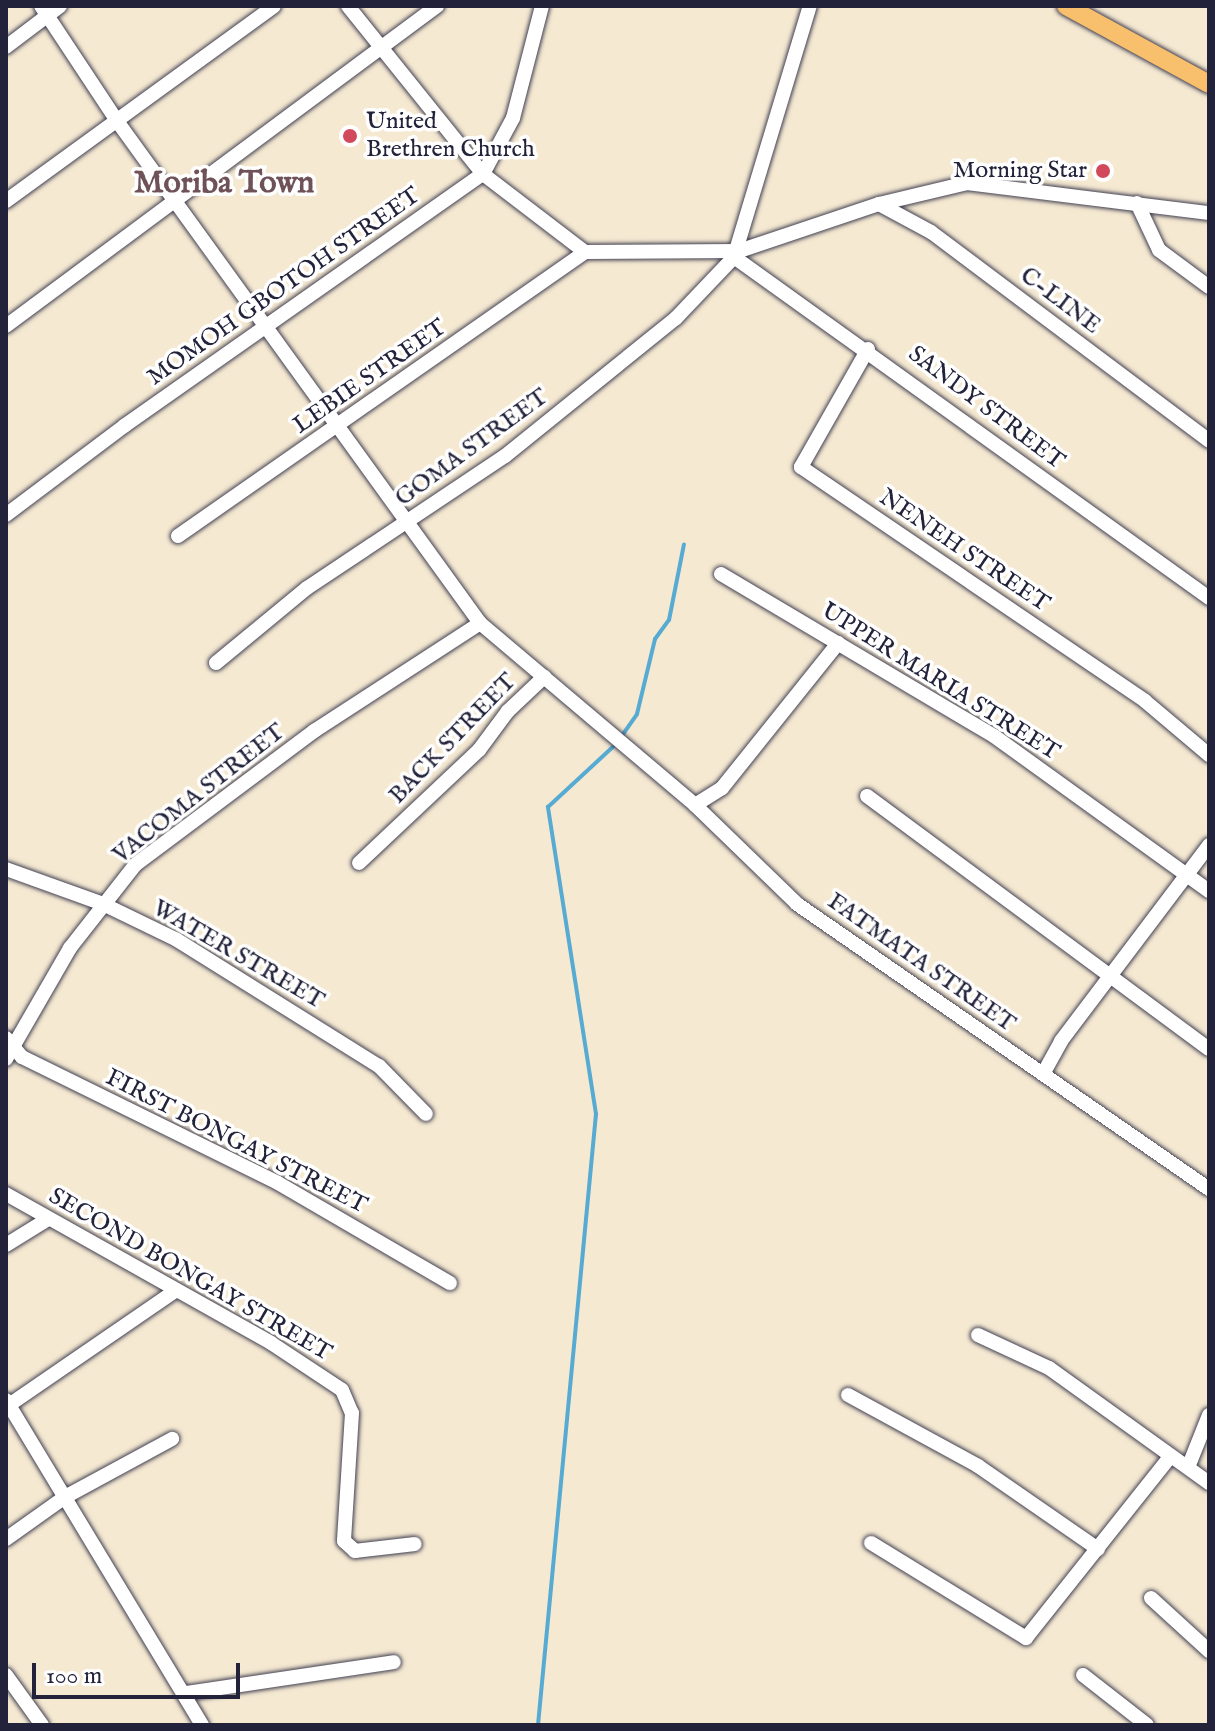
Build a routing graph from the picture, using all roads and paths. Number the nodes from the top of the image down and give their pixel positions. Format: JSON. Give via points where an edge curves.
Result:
{"nodes":[{"id":1,"x":274,"y":6,"type":"edge"},
{"id":2,"x":348,"y":6,"type":"edge"},
{"id":3,"x":437,"y":6,"type":"edge"},
{"id":4,"x":542,"y":6,"type":"edge"},
{"id":5,"x":810,"y":6,"type":"edge"},
{"id":6,"x":1066,"y":6,"type":"edge"},
{"id":7,"x":49,"y":9,"type":"edge"},
{"id":8,"x":6,"y":47,"type":"edge"},
{"id":9,"x":379,"y":50,"type":"junction"},
{"id":10,"x":1209,"y":83,"type":"edge"},
{"id":11,"x":117,"y":121,"type":"junction"},
{"id":12,"x":483,"y":174,"type":"junction"},
{"id":13,"x":176,"y":200,"type":"junction"},
{"id":14,"x":6,"y":201,"type":"edge"},
{"id":15,"x":1137,"y":203,"type":"junction"},
{"id":16,"x":879,"y":204,"type":"junction"},
{"id":17,"x":1209,"y":213,"type":"edge"},
{"id":18,"x":585,"y":252,"type":"junction"},
{"id":19,"x":736,"y":254,"type":"junction"},
{"id":20,"x":1209,"y":287,"type":"edge"},
{"id":21,"x":6,"y":326,"type":"edge"},
{"id":22,"x":269,"y":329,"type":"junction"},
{"id":23,"x":868,"y":349,"type":"junction"},
{"id":24,"x":339,"y":426,"type":"junction"},
{"id":25,"x":1209,"y":441,"type":"edge"},
{"id":26,"x":6,"y":515,"type":"edge"},
{"id":27,"x":408,"y":523,"type":"junction"},
{"id":28,"x":178,"y":536,"type":"dead end"},
{"id":29,"x":721,"y":574,"type":"dead end"},
{"id":30,"x":1209,"y":598,"type":"edge"},
{"id":31,"x":480,"y":623,"type":"junction"},
{"id":32,"x":838,"y":643,"type":"junction"},
{"id":33,"x":216,"y":663,"type":"dead end"},
{"id":34,"x":544,"y":677,"type":"junction"},
{"id":35,"x":1209,"y":755,"type":"edge"},
{"id":36,"x":867,"y":796,"type":"dead end"},
{"id":37,"x":695,"y":805,"type":"junction"},
{"id":38,"x":1209,"y":845,"type":"edge"},
{"id":39,"x":359,"y":863,"type":"dead end"},
{"id":40,"x":6,"y":869,"type":"edge"},
{"id":41,"x":1187,"y":875,"type":"junction"},
{"id":42,"x":1209,"y":891,"type":"edge"},
{"id":43,"x":103,"y":904,"type":"junction"},
{"id":44,"x":1111,"y":974,"type":"junction"},
{"id":45,"x":8,"y":1047,"type":"edge"},
{"id":46,"x":1209,"y":1049,"type":"edge"},
{"id":47,"x":1043,"y":1074,"type":"junction"},
{"id":48,"x":426,"y":1114,"type":"dead end"},
{"id":49,"x":1209,"y":1189,"type":"edge"},
{"id":50,"x":6,"y":1194,"type":"edge"},
{"id":51,"x":48,"y":1219,"type":"junction"},
{"id":52,"x":6,"y":1245,"type":"edge"},
{"id":53,"x":450,"y":1283,"type":"dead end"},
{"id":54,"x":175,"y":1291,"type":"junction"},
{"id":55,"x":978,"y":1335,"type":"dead end"},
{"id":56,"x":848,"y":1395,"type":"dead end"},
{"id":57,"x":7,"y":1403,"type":"edge"},
{"id":58,"x":1209,"y":1415,"type":"edge"},
{"id":59,"x":172,"y":1439,"type":"dead end"},
{"id":60,"x":1170,"y":1457,"type":"junction"},
{"id":61,"x":1189,"y":1465,"type":"junction"},
{"id":62,"x":1209,"y":1483,"type":"edge"},
{"id":63,"x":65,"y":1497,"type":"junction"},
{"id":64,"x":6,"y":1539,"type":"edge"},
{"id":65,"x":871,"y":1543,"type":"dead end"},
{"id":66,"x":415,"y":1544,"type":"dead end"},
{"id":67,"x":1098,"y":1549,"type":"junction"},
{"id":68,"x":1151,"y":1598,"type":"dead end"},
{"id":69,"x":1209,"y":1651,"type":"edge"},
{"id":70,"x":394,"y":1662,"type":"dead end"},
{"id":71,"x":6,"y":1675,"type":"edge"},
{"id":72,"x":1083,"y":1675,"type":"dead end"},
{"id":73,"x":187,"y":1693,"type":"junction"},
{"id":74,"x":42,"y":1725,"type":"edge"},
{"id":75,"x":202,"y":1725,"type":"edge"},
{"id":76,"x":1147,"y":1725,"type":"edge"}],
"edges":[{"from":1,"to":11,"type":"street"},
{"from":2,"to":9,"type":"street"},
{"from":3,"to":9,"type":"street"},
{"from":4,"to":12,"type":"street","name":"MOMOH GBOTOH STREET","via":[[513,118]]},
{"from":5,"to":19,"type":"street"},
{"from":6,"to":10,"type":"main road"},
{"from":7,"to":8,"type":"street"},
{"from":7,"to":11,"type":"street","name":"FATMATA STREET"},
{"from":9,"to":12,"type":"street"},
{"from":9,"to":13,"type":"street"},
{"from":11,"to":13,"type":"street","name":"FATMATA STREET"},
{"from":11,"to":14,"type":"street"},
{"from":12,"to":18,"type":"street"},
{"from":12,"to":22,"type":"street","name":"MOMOH GBOTOH STREET"},
{"from":13,"to":21,"type":"street"},
{"from":13,"to":22,"type":"street","name":"FATMATA STREET"},
{"from":15,"to":16,"type":"street","via":[[967,183]]},
{"from":15,"to":17,"type":"street"},
{"from":15,"to":20,"type":"street","via":[[1159,250]]},
{"from":16,"to":19,"type":"street"},
{"from":16,"to":25,"type":"street","name":"C-LINE","via":[[931,232]]},
{"from":18,"to":19,"type":"street"},
{"from":18,"to":24,"type":"street","name":"LEBIE STREET"},
{"from":19,"to":23,"type":"street","name":"SANDY STREET"},
{"from":19,"to":27,"type":"street","name":"GOMA STREET","via":[[664,328],[505,456]]},
{"from":22,"to":24,"type":"street","name":"FATMATA STREET"},
{"from":22,"to":26,"type":"street","name":"MOMOH GBOTOH STREET","via":[[124,426]]},
{"from":23,"to":30,"type":"street","name":"SANDY STREET"},
{"from":23,"to":35,"type":"street","name":"NENEH STREET","via":[[801,467],[1145,701]]},
{"from":24,"to":27,"type":"street","name":"FATMATA STREET"},
{"from":24,"to":28,"type":"street","name":"LEBIE STREET"},
{"from":27,"to":31,"type":"street","name":"FATMATA STREET"},
{"from":27,"to":33,"type":"street","name":"GOMA STREET","via":[[307,588]]},
{"from":29,"to":32,"type":"street","name":"UPPER MARIA STREET"},
{"from":31,"to":34,"type":"street","name":"FATMATA STREET"},
{"from":31,"to":43,"type":"street","name":"VACOMA STREET","via":[[314,731],[135,865]]},
{"from":32,"to":37,"type":"street","via":[[722,788]]},
{"from":32,"to":41,"type":"street","name":"UPPER MARIA STREET","via":[[994,736]]},
{"from":34,"to":37,"type":"street","name":"FATMATA STREET"},
{"from":34,"to":39,"type":"street","name":"BACK STREET","via":[[508,711],[479,750]]},
{"from":36,"to":44,"type":"street"},
{"from":37,"to":47,"type":"street","name":"FATMATA STREET","via":[[797,904]]},
{"from":38,"to":41,"type":"street"},
{"from":40,"to":43,"type":"street","name":"WATER STREET"},
{"from":41,"to":42,"type":"street","name":"UPPER MARIA STREET"},
{"from":41,"to":44,"type":"street"},
{"from":43,"to":45,"type":"street","name":"VACOMA STREET"},
{"from":43,"to":48,"type":"street","name":"WATER STREET","via":[[177,940],[379,1066]]},
{"from":44,"to":46,"type":"street"},
{"from":44,"to":47,"type":"street"},
{"from":45,"to":53,"type":"street","name":"FIRST BONGAY STREET","via":[[278,1183]]},
{"from":47,"to":49,"type":"street","name":"FATMATA STREET"},
{"from":50,"to":51,"type":"street","name":"SECOND BONGAY STREET"},
{"from":51,"to":52,"type":"street"},
{"from":51,"to":54,"type":"street","name":"SECOND BONGAY STREET"},
{"from":54,"to":57,"type":"street"},
{"from":54,"to":66,"type":"street","name":"SECOND BONGAY STREET","via":[[271,1343],[350,1398],[344,1541],[355,1551]]},
{"from":55,"to":60,"type":"street","via":[[1049,1368]]},
{"from":56,"to":67,"type":"street","via":[[978,1466]]},
{"from":57,"to":63,"type":"street"},
{"from":58,"to":61,"type":"street"},
{"from":59,"to":63,"type":"street"},
{"from":60,"to":61,"type":"street"},
{"from":60,"to":67,"type":"street"},
{"from":61,"to":62,"type":"street"},
{"from":63,"to":64,"type":"street"},
{"from":63,"to":73,"type":"street"},
{"from":65,"to":67,"type":"street","via":[[1026,1638]]},
{"from":68,"to":69,"type":"street"},
{"from":70,"to":73,"type":"street"},
{"from":71,"to":74,"type":"street"},
{"from":72,"to":76,"type":"street"},
{"from":73,"to":75,"type":"street"}]}
